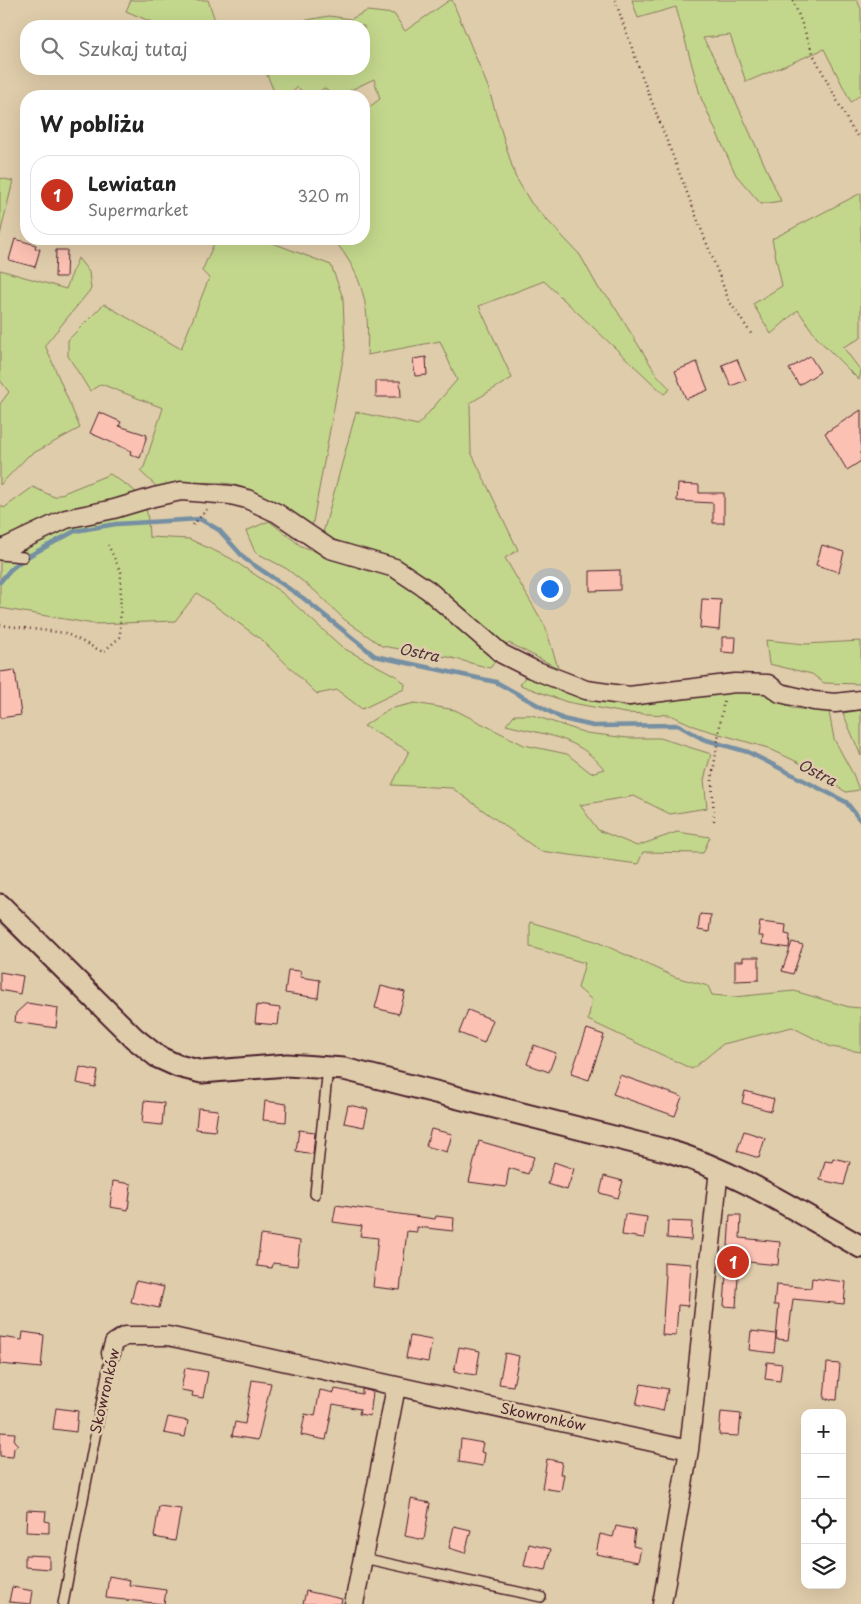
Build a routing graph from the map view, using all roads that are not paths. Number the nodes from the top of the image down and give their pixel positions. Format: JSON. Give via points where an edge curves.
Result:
{"nodes":[{"id":1,"x":0,"y":550,"type":"edge"},
{"id":2,"x":0,"y":555,"type":"edge"},
{"id":3,"x":22,"y":557,"type":"dead end"},
{"id":4,"x":861,"y":700,"type":"edge"},
{"id":5,"x":0,"y":904,"type":"edge"},
{"id":6,"x":328,"y":1067,"type":"junction"},
{"id":7,"x":719,"y":1169,"type":"junction"},
{"id":8,"x":315,"y":1194,"type":"dead end"},
{"id":9,"x":861,"y":1247,"type":"edge"},
{"id":10,"x":111,"y":1353,"type":"joint"},
{"id":11,"x":396,"y":1387,"type":"junction"},
{"id":12,"x":689,"y":1450,"type":"junction"},
{"id":13,"x":363,"y":1558,"type":"junction"},
{"id":14,"x":541,"y":1597,"type":"dead end"},
{"id":15,"x":62,"y":1604,"type":"edge"},
{"id":16,"x":354,"y":1604,"type":"edge"},
{"id":17,"x":662,"y":1604,"type":"edge"}],
"edges":[{"from":1,"to":4,"type":"street","via":[[66,519],[169,493],[231,495],[277,513],[330,549],[395,568],[428,590],[502,654],[586,690],[643,695],[735,683],[768,684],[780,693],[802,699],[835,703]]},
{"from":2,"to":3,"type":"lane"},
{"from":5,"to":6,"type":"street","via":[[134,1038],[168,1062],[202,1072],[287,1065]]},
{"from":6,"to":7,"type":"street","via":[[396,1081],[669,1151]]},
{"from":6,"to":8,"type":"lane"},
{"from":7,"to":9,"type":"street"},
{"from":7,"to":12,"type":"street"},
{"from":10,"to":11,"type":"street","name":"Skowronków","via":[[114,1343],[125,1336],[168,1336]]},
{"from":10,"to":15,"type":"lane","name":"Skowronków"},
{"from":11,"to":12,"type":"street","name":"Skowronków"},
{"from":11,"to":13,"type":"street"},
{"from":12,"to":17,"type":"street"},
{"from":13,"to":14,"type":"lane"},
{"from":13,"to":16,"type":"street"}]}
